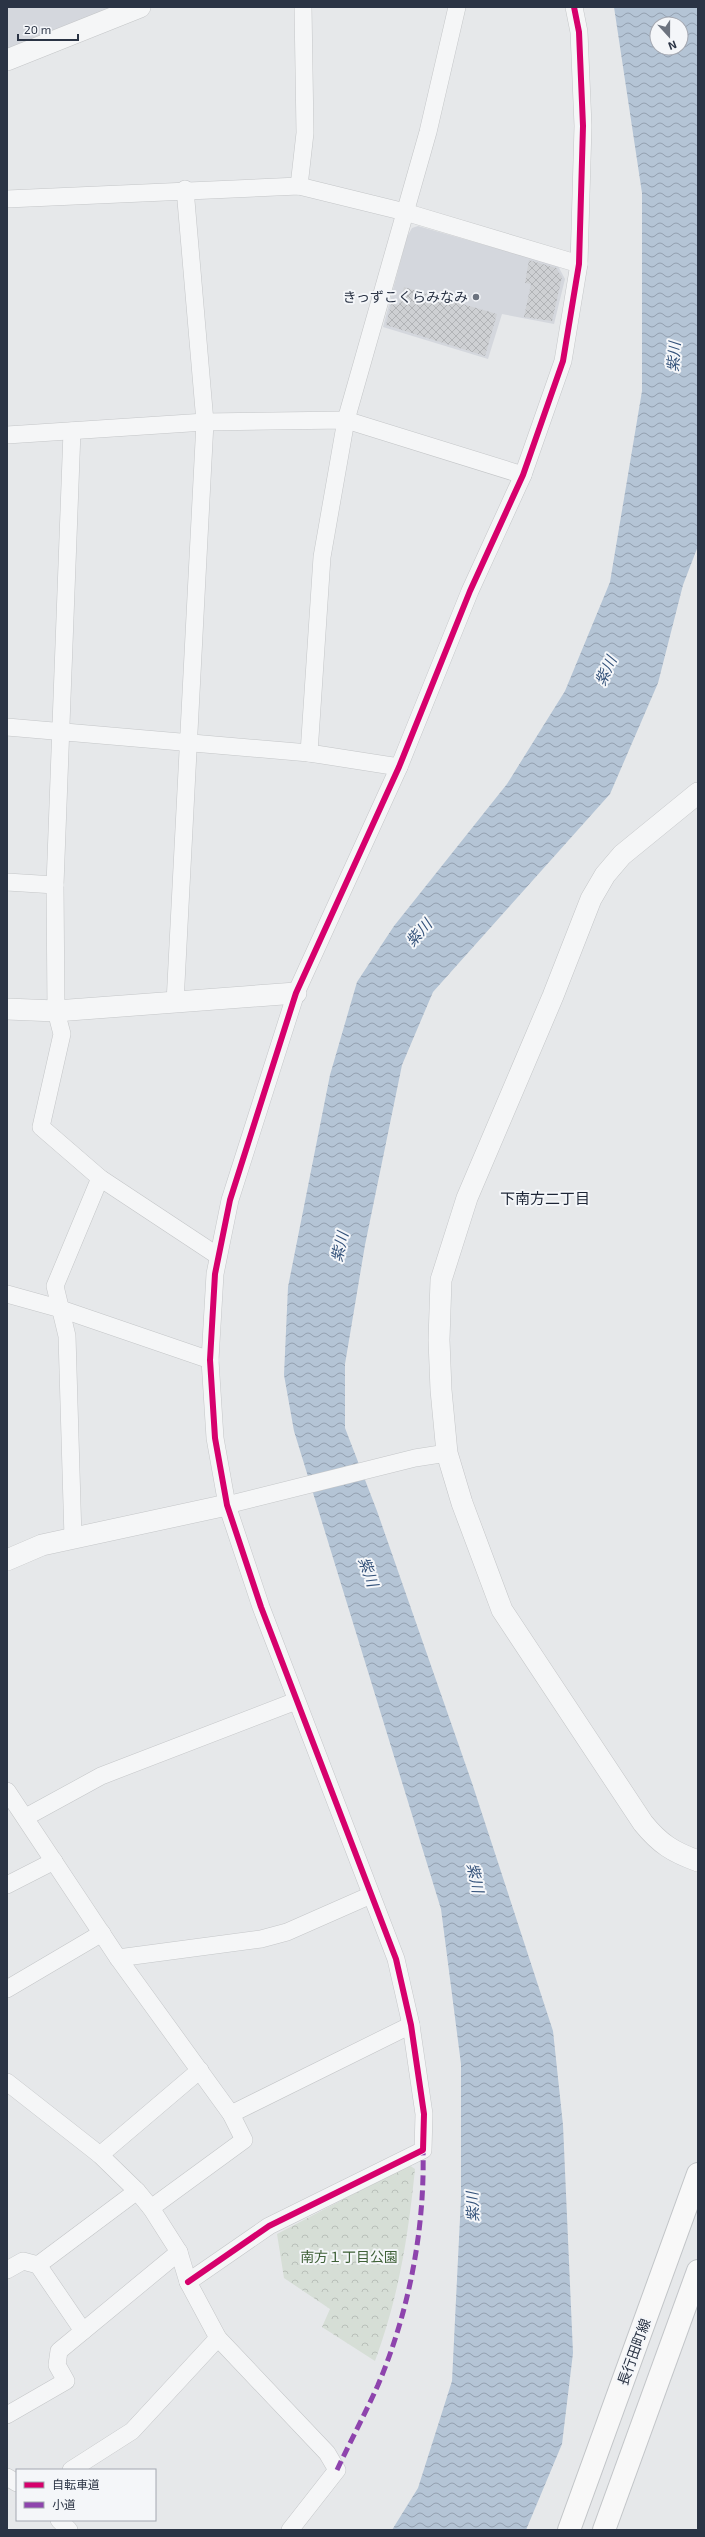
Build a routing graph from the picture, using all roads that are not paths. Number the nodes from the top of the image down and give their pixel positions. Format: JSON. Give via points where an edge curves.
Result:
{"nodes":[{"id":1,"x":140,"y":7,"type":"edge"},
{"id":2,"x":303,"y":7,"type":"edge"},
{"id":3,"x":457,"y":7,"type":"edge"},
{"id":4,"x":574,"y":7,"type":"edge"},
{"id":5,"x":7,"y":60,"type":"edge"},
{"id":6,"x":299,"y":186,"type":"junction"},
{"id":7,"x":185,"y":189,"type":"junction"},
{"id":8,"x":7,"y":199,"type":"edge"},
{"id":9,"x":404,"y":212,"type":"junction"},
{"id":10,"x":579,"y":264,"type":"junction"},
{"id":11,"x":346,"y":420,"type":"junction"},
{"id":12,"x":205,"y":422,"type":"junction"},
{"id":13,"x":72,"y":431,"type":"junction"},
{"id":14,"x":7,"y":435,"type":"edge"},
{"id":15,"x":523,"y":476,"type":"junction"},
{"id":16,"x":7,"y":727,"type":"edge"},
{"id":17,"x":61,"y":732,"type":"junction"},
{"id":18,"x":187,"y":742,"type":"junction"},
{"id":19,"x":309,"y":753,"type":"junction"},
{"id":20,"x":399,"y":767,"type":"junction"},
{"id":21,"x":698,"y":793,"type":"edge"},
{"id":22,"x":7,"y":882,"type":"edge"},
{"id":23,"x":55,"y":885,"type":"junction"},
{"id":24,"x":296,"y":993,"type":"junction"},
{"id":25,"x":175,"y":1003,"type":"junction"},
{"id":26,"x":7,"y":1009,"type":"edge"},
{"id":27,"x":56,"y":1011,"type":"junction"},
{"id":28,"x":100,"y":1178,"type":"junction"},
{"id":29,"x":218,"y":1256,"type":"junction"},
{"id":30,"x":7,"y":1294,"type":"edge"},
{"id":31,"x":61,"y":1308,"type":"junction"},
{"id":32,"x":210,"y":1360,"type":"junction"},
{"id":33,"x":447,"y":1453,"type":"junction"},
{"id":34,"x":227,"y":1505,"type":"junction"},
{"id":35,"x":73,"y":1538,"type":"junction"},
{"id":36,"x":7,"y":1560,"type":"edge"},
{"id":37,"x":296,"y":1701,"type":"junction"},
{"id":38,"x":7,"y":1791,"type":"edge"},
{"id":39,"x":26,"y":1817,"type":"junction"},
{"id":40,"x":54,"y":1861,"type":"junction"},
{"id":41,"x":698,"y":1861,"type":"edge"},
{"id":42,"x":7,"y":1885,"type":"edge"},
{"id":43,"x":371,"y":1895,"type":"junction"},
{"id":44,"x":102,"y":1934,"type":"junction"},
{"id":45,"x":118,"y":1958,"type":"junction"},
{"id":46,"x":7,"y":1989,"type":"edge"},
{"id":47,"x":411,"y":2025,"type":"junction"},
{"id":48,"x":200,"y":2070,"type":"junction"},
{"id":49,"x":7,"y":2082,"type":"edge"},
{"id":50,"x":231,"y":2114,"type":"junction"},
{"id":51,"x":100,"y":2155,"type":"junction"},
{"id":52,"x":696,"y":2184,"type":"edge"},
{"id":53,"x":137,"y":2191,"type":"junction"},
{"id":54,"x":151,"y":2208,"type":"junction"},
{"id":55,"x":179,"y":2252,"type":"junction"},
{"id":56,"x":38,"y":2265,"type":"junction"},
{"id":57,"x":7,"y":2270,"type":"edge"},
{"id":58,"x":698,"y":2271,"type":"edge"},
{"id":59,"x":188,"y":2282,"type":"junction"},
{"id":60,"x":83,"y":2331,"type":"junction"},
{"id":61,"x":218,"y":2338,"type":"junction"},
{"id":62,"x":7,"y":2415,"type":"edge"},
{"id":63,"x":73,"y":2469,"type":"edge"},
{"id":64,"x":7,"y":2477,"type":"edge"},
{"id":65,"x":16,"y":2482,"type":"edge"},
{"id":66,"x":60,"y":2521,"type":"edge"},
{"id":67,"x":70,"y":2530,"type":"edge"},
{"id":68,"x":290,"y":2530,"type":"edge"},
{"id":69,"x":569,"y":2530,"type":"edge"},
{"id":70,"x":604,"y":2530,"type":"edge"}],
"edges":[{"from":1,"to":5,"type":"street"},
{"from":2,"to":6,"type":"street","via":[[305,133]]},
{"from":3,"to":9,"type":"street","via":[[428,132]]},
{"from":4,"to":10,"type":"street","via":[[579,32],[583,126]]},
{"from":6,"to":7,"type":"street"},
{"from":6,"to":9,"type":"street"},
{"from":7,"to":8,"type":"street"},
{"from":7,"to":12,"type":"street"},
{"from":9,"to":10,"type":"street"},
{"from":9,"to":11,"type":"street"},
{"from":10,"to":15,"type":"street","via":[[563,361]]},
{"from":11,"to":12,"type":"street"},
{"from":11,"to":15,"type":"street"},
{"from":11,"to":19,"type":"street","via":[[322,557]]},
{"from":12,"to":13,"type":"street"},
{"from":12,"to":18,"type":"street"},
{"from":13,"to":14,"type":"street"},
{"from":13,"to":17,"type":"street"},
{"from":15,"to":20,"type":"street","via":[[470,592]]},
{"from":16,"to":17,"type":"street"},
{"from":17,"to":18,"type":"street"},
{"from":17,"to":23,"type":"street"},
{"from":18,"to":19,"type":"street"},
{"from":18,"to":25,"type":"street"},
{"from":19,"to":20,"type":"street"},
{"from":20,"to":24,"type":"street"},
{"from":21,"to":33,"type":"street","via":[[622,855],[605,875],[591,899],[553,996],[467,1198],[441,1280],[439,1347]]},
{"from":22,"to":23,"type":"street"},
{"from":23,"to":27,"type":"street"},
{"from":24,"to":25,"type":"street"},
{"from":24,"to":29,"type":"street","via":[[230,1200]]},
{"from":25,"to":27,"type":"street"},
{"from":26,"to":27,"type":"street"},
{"from":27,"to":28,"type":"street","via":[[62,1034],[41,1127]]},
{"from":28,"to":29,"type":"street"},
{"from":28,"to":31,"type":"street","via":[[55,1286]]},
{"from":29,"to":32,"type":"street"},
{"from":30,"to":31,"type":"street"},
{"from":31,"to":32,"type":"street"},
{"from":31,"to":35,"type":"street","via":[[67,1336]]},
{"from":32,"to":34,"type":"street","via":[[215,1438]]},
{"from":33,"to":34,"type":"street","via":[[416,1458]]},
{"from":33,"to":41,"type":"street","via":[[462,1504],[502,1610],[643,1823],[658,1842]]},
{"from":34,"to":35,"type":"street"},
{"from":34,"to":37,"type":"street"},
{"from":35,"to":36,"type":"street","via":[[42,1545]]},
{"from":37,"to":39,"type":"street","via":[[101,1776]]},
{"from":37,"to":43,"type":"street"},
{"from":38,"to":39,"type":"street"},
{"from":39,"to":40,"type":"street"},
{"from":40,"to":42,"type":"street"},
{"from":40,"to":44,"type":"street"},
{"from":43,"to":45,"type":"street","via":[[287,1932],[261,1939]]},
{"from":43,"to":47,"type":"street","via":[[396,1959]]},
{"from":44,"to":45,"type":"street"},
{"from":44,"to":46,"type":"street"},
{"from":45,"to":48,"type":"street"},
{"from":47,"to":50,"type":"street"},
{"from":47,"to":59,"type":"street","via":[[424,2114],[423,2150],[269,2226]]},
{"from":48,"to":50,"type":"street"},
{"from":48,"to":51,"type":"street"},
{"from":49,"to":51,"type":"street"},
{"from":50,"to":54,"type":"street","via":[[244,2140]]},
{"from":51,"to":53,"type":"street"},
{"from":52,"to":69,"type":"main road","name":"長行田町線"},
{"from":53,"to":54,"type":"street"},
{"from":53,"to":56,"type":"street"},
{"from":54,"to":55,"type":"street"},
{"from":55,"to":59,"type":"street"},
{"from":55,"to":60,"type":"street"},
{"from":56,"to":57,"type":"street","via":[[23,2261]]},
{"from":56,"to":60,"type":"street"},
{"from":58,"to":70,"type":"main road"},
{"from":59,"to":61,"type":"street"},
{"from":60,"to":62,"type":"street","via":[[59,2351],[57,2365],[66,2381]]},
{"from":61,"to":63,"type":"street","via":[[132,2432]]},
{"from":61,"to":68,"type":"street","via":[[327,2453],[337,2470]]},
{"from":64,"to":65,"type":"street"},
{"from":66,"to":67,"type":"street"}]}
